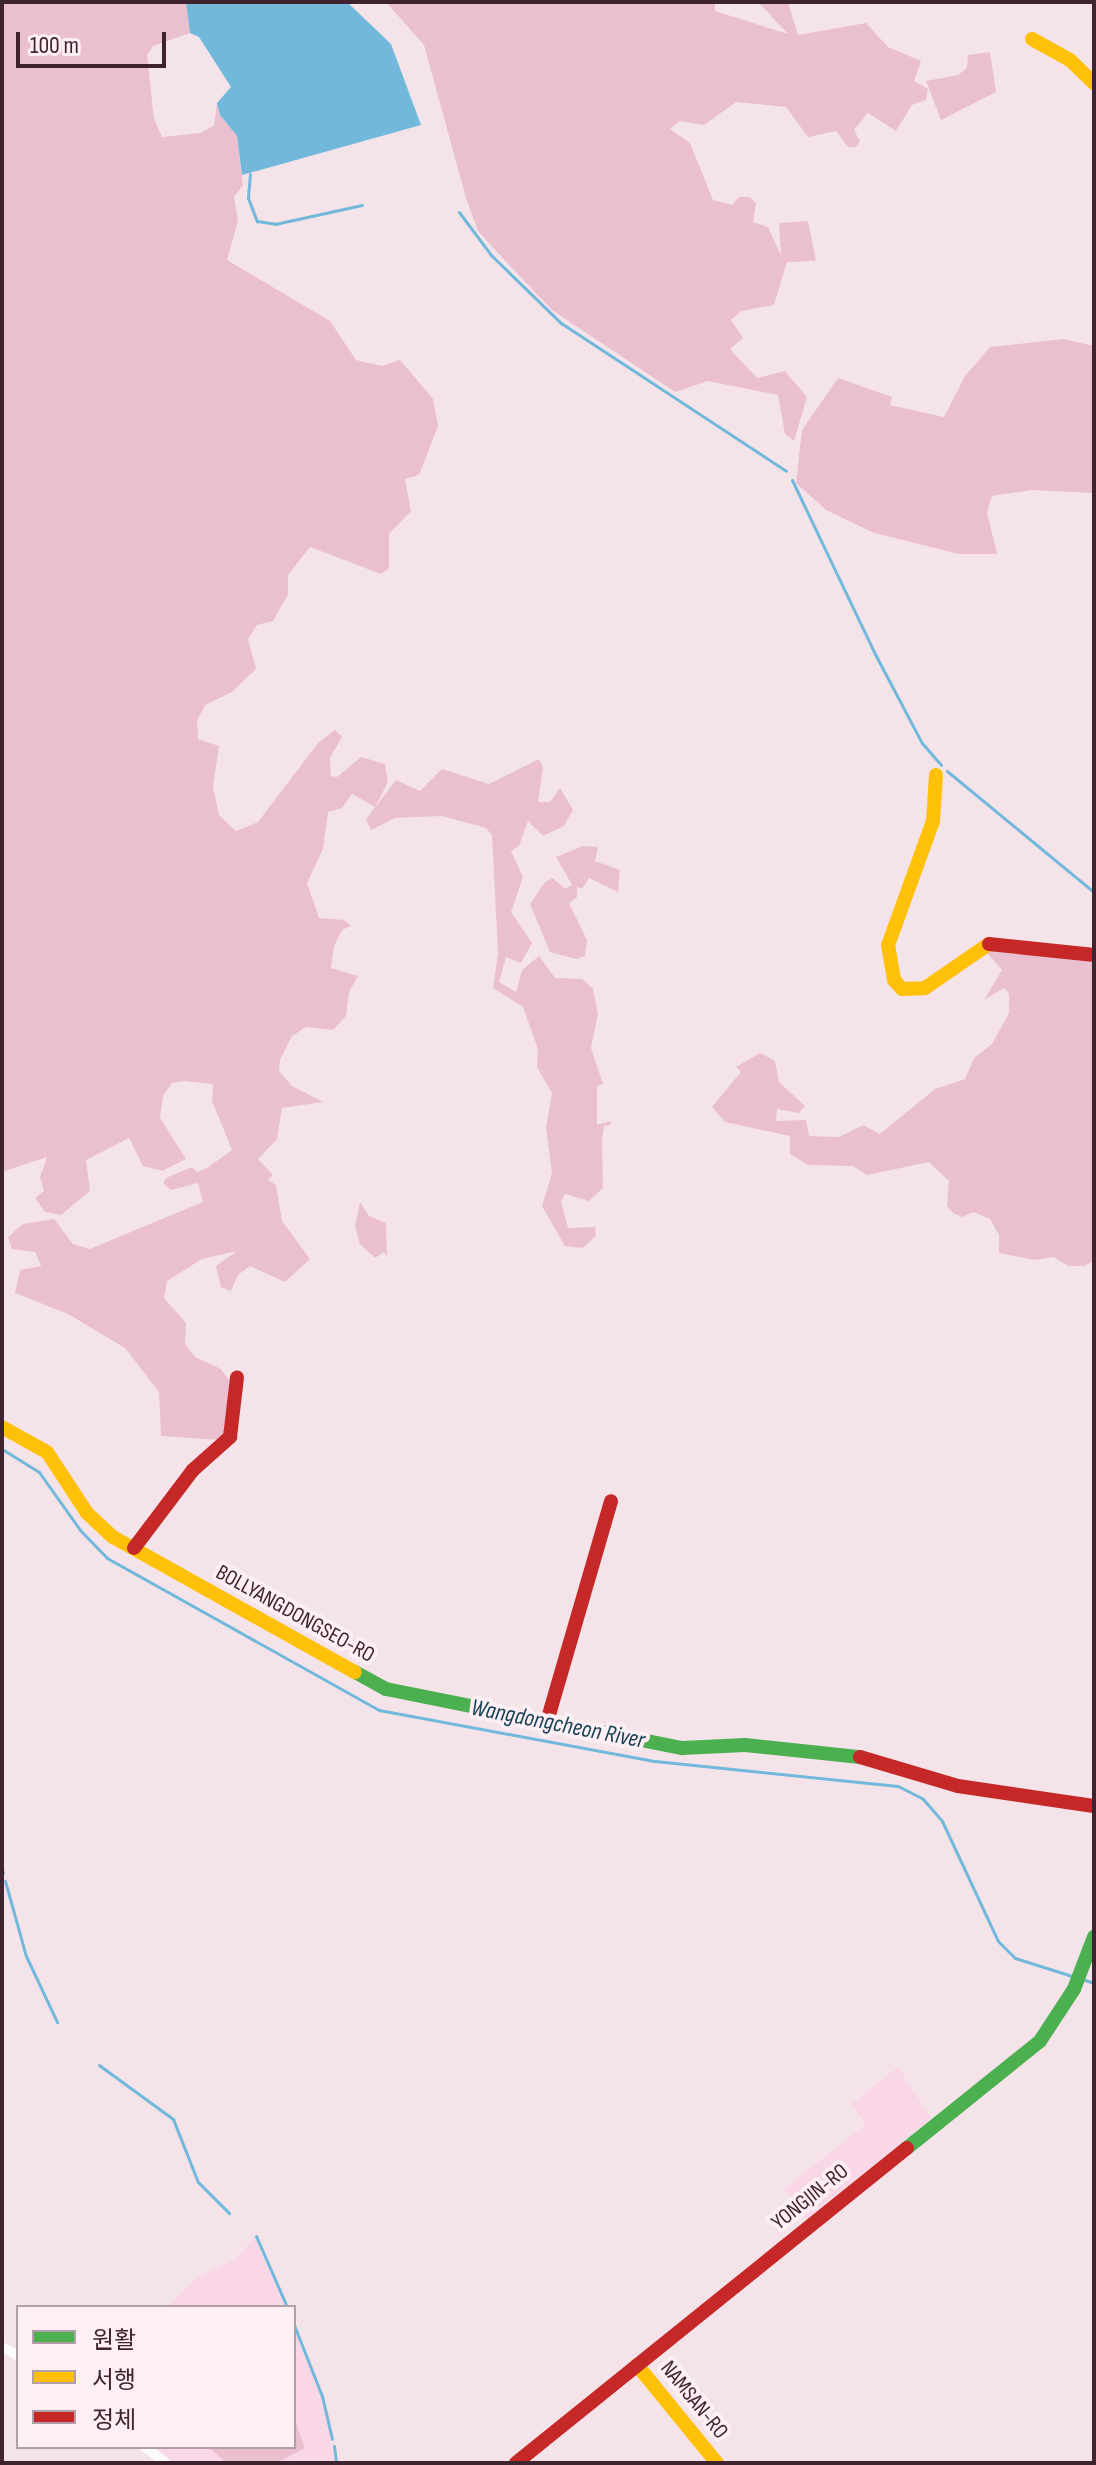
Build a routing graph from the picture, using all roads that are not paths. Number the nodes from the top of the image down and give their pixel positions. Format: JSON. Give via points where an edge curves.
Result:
{"nodes":[{"id":1,"x":1032,"y":39,"type":"dead end"},
{"id":2,"x":1094,"y":83,"type":"edge"},
{"id":3,"x":936,"y":775,"type":"dead end"},
{"id":4,"x":1094,"y":955,"type":"edge"},
{"id":5,"x":237,"y":1377,"type":"dead end"},
{"id":6,"x":2,"y":1427,"type":"edge"},
{"id":7,"x":611,"y":1501,"type":"dead end"},
{"id":8,"x":134,"y":1548,"type":"junction"},
{"id":9,"x":547,"y":1722,"type":"junction"},
{"id":10,"x":1094,"y":1806,"type":"edge"},
{"id":11,"x":1094,"y":1937,"type":"edge"},
{"id":12,"x":637,"y":2365,"type":"junction"},
{"id":13,"x":148,"y":2449,"type":"edge"},
{"id":14,"x":166,"y":2463,"type":"edge"},
{"id":15,"x":516,"y":2463,"type":"edge"},
{"id":16,"x":717,"y":2463,"type":"edge"}],
"edges":[{"from":1,"to":2,"type":"street","via":[[1070,60]]},
{"from":3,"to":4,"type":"street","via":[[933,821],[888,945],[894,980],[902,989],[925,988],[983,943]]},
{"from":5,"to":8,"type":"street","via":[[230,1437],[193,1470]]},
{"from":6,"to":8,"type":"street","name":"BOLLYANGDONGSEO-RO","via":[[47,1452],[87,1513]]},
{"from":7,"to":9,"type":"street"},
{"from":8,"to":9,"type":"street","name":"BOLLYANGDONGSEO-RO","via":[[386,1689]]},
{"from":9,"to":10,"type":"street","name":"BOLLYANGDONGSEO-RO","via":[[682,1748],[745,1745],[863,1757],[958,1786]]},
{"from":11,"to":12,"type":"street","name":"YONGJIN-RO","via":[[1076,1985],[1040,2041]]},
{"from":12,"to":15,"type":"street","name":"YONGJIN-RO"},
{"from":12,"to":16,"type":"street","name":"NAMSAN-RO"},
{"from":13,"to":14,"type":"street"}]}
